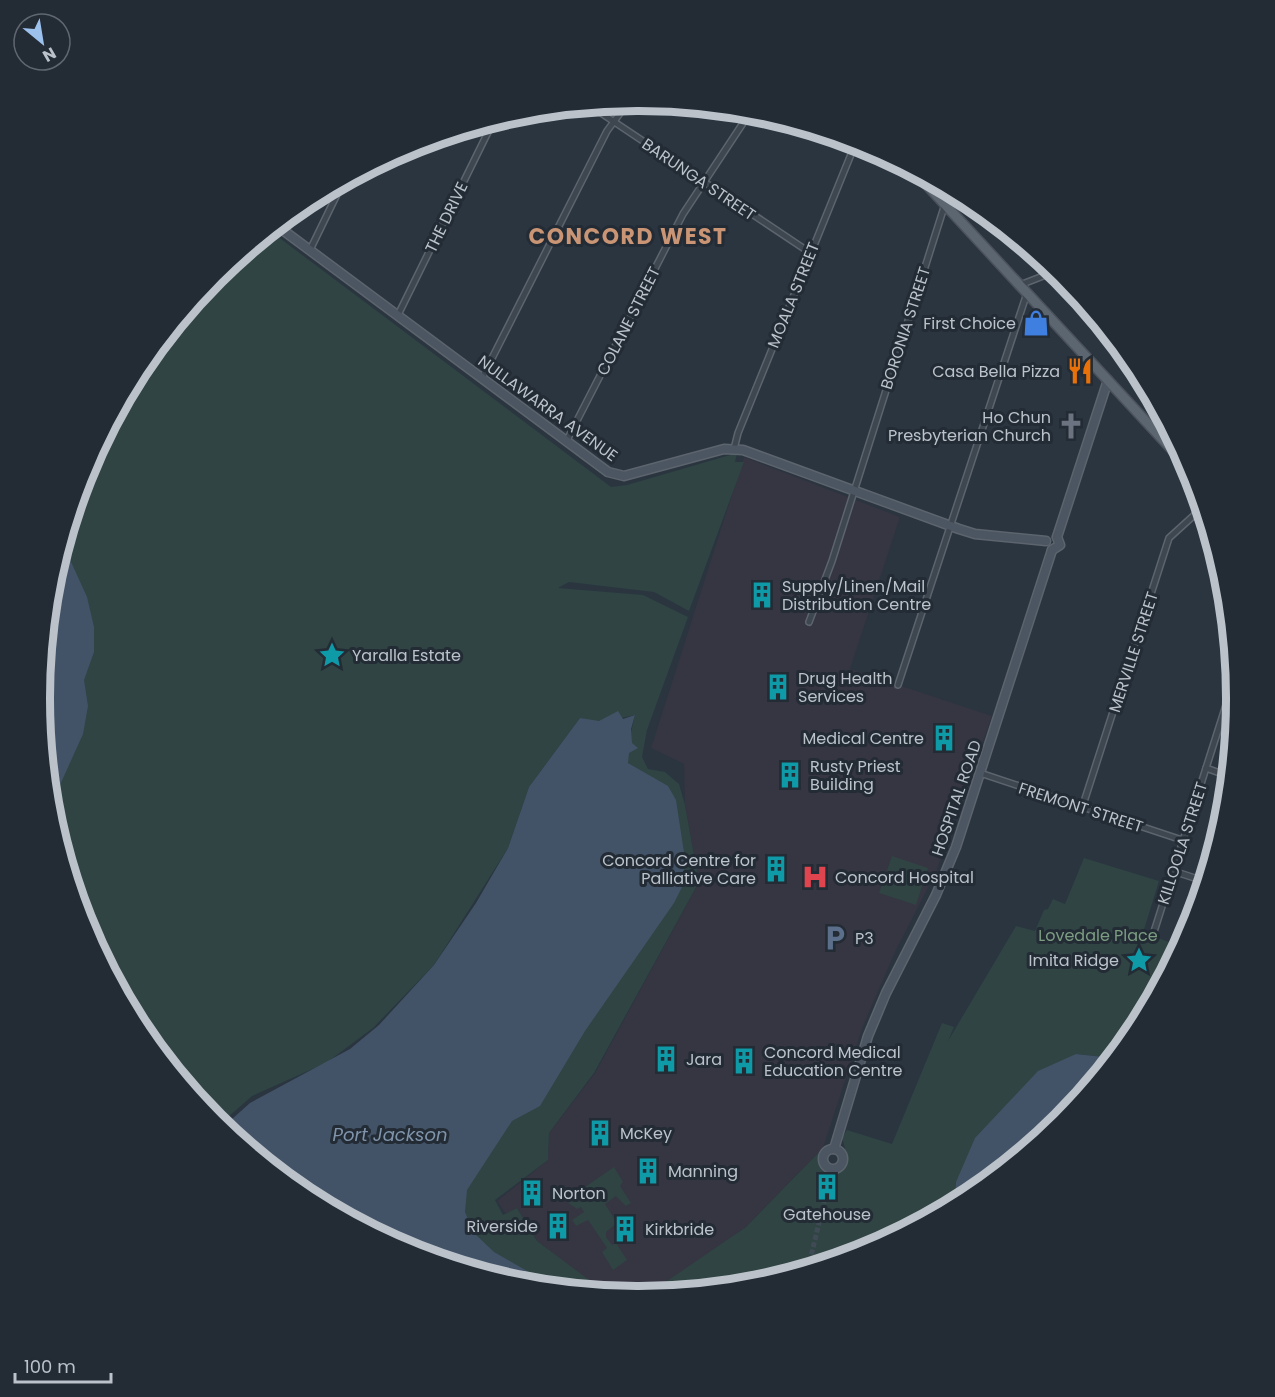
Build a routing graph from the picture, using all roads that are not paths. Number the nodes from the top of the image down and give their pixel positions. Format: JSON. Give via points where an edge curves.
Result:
{"nodes":[{"id":1,"x":622,"y":111,"type":"edge"},
{"id":2,"x":599,"y":112,"type":"edge"},
{"id":3,"x":745,"y":121,"type":"edge"},
{"id":4,"x":614,"y":122,"type":"junction"},
{"id":5,"x":489,"y":130,"type":"edge"},
{"id":6,"x":852,"y":151,"type":"edge"},
{"id":7,"x":704,"y":182,"type":"junction"},
{"id":8,"x":929,"y":187,"type":"edge"},
{"id":9,"x":337,"y":193,"type":"edge"},
{"id":10,"x":949,"y":200,"type":"edge"},
{"id":11,"x":945,"y":204,"type":"junction"},
{"id":12,"x":283,"y":230,"type":"edge"},
{"id":13,"x":309,"y":250,"type":"junction"},
{"id":14,"x":809,"y":252,"type":"junction"},
{"id":15,"x":1046,"y":276,"type":"edge"},
{"id":16,"x":1024,"y":289,"type":"junction"},
{"id":17,"x":398,"y":315,"type":"junction"},
{"id":18,"x":482,"y":378,"type":"junction"},
{"id":19,"x":1108,"y":380,"type":"junction"},
{"id":20,"x":566,"y":442,"type":"junction"},
{"id":21,"x":1168,"y":446,"type":"edge"},
{"id":22,"x":735,"y":449,"type":"junction"},
{"id":23,"x":852,"y":491,"type":"junction"},
{"id":24,"x":1195,"y":514,"type":"edge"},
{"id":25,"x":952,"y":526,"type":"junction"},
{"id":26,"x":1057,"y":537,"type":"junction"},
{"id":27,"x":1046,"y":541,"type":"junction"},
{"id":28,"x":1052,"y":550,"type":"junction"},
{"id":29,"x":809,"y":622,"type":"dead end"},
{"id":30,"x":898,"y":685,"type":"dead end"},
{"id":31,"x":1226,"y":706,"type":"edge"},
{"id":32,"x":1206,"y":768,"type":"junction"},
{"id":33,"x":980,"y":773,"type":"junction"},
{"id":34,"x":1220,"y":773,"type":"edge"},
{"id":35,"x":1082,"y":808,"type":"junction"},
{"id":36,"x":1182,"y":840,"type":"junction"},
{"id":37,"x":1173,"y":871,"type":"junction"},
{"id":38,"x":1197,"y":879,"type":"edge"},
{"id":39,"x":1152,"y":938,"type":"dead end"},
{"id":40,"x":834,"y":1149,"type":"dead end"}],
"edges":[{"from":1,"to":4,"type":"street"},
{"from":2,"to":4,"type":"street","name":"BARUNGA STREET"},
{"from":3,"to":7,"type":"street","name":"COLANE STREET"},
{"from":4,"to":7,"type":"street","name":"BARUNGA STREET"},
{"from":4,"to":18,"type":"street"},
{"from":5,"to":17,"type":"street","name":"THE DRIVE"},
{"from":6,"to":14,"type":"street","name":"MOALA STREET"},
{"from":7,"to":14,"type":"street","name":"BARUNGA STREET"},
{"from":7,"to":20,"type":"street","name":"COLANE STREET","via":[[683,214]]},
{"from":8,"to":11,"type":"main road"},
{"from":9,"to":13,"type":"street"},
{"from":10,"to":11,"type":"street"},
{"from":11,"to":16,"type":"main road"},
{"from":11,"to":23,"type":"street","name":"BORONIA STREET"},
{"from":12,"to":13,"type":"main road","name":"NULLAWARRA AVENUE"},
{"from":13,"to":17,"type":"main road","name":"NULLAWARRA AVENUE"},
{"from":14,"to":22,"type":"street","name":"MOALA STREET"},
{"from":15,"to":16,"type":"street"},
{"from":16,"to":19,"type":"main road"},
{"from":16,"to":25,"type":"street"},
{"from":17,"to":18,"type":"main road","name":"NULLAWARRA AVENUE"},
{"from":18,"to":20,"type":"main road","name":"NULLAWARRA AVENUE"},
{"from":19,"to":21,"type":"main road"},
{"from":19,"to":26,"type":"main road"},
{"from":20,"to":22,"type":"main road","name":"NULLAWARRA AVENUE","via":[[609,472],[624,476]]},
{"from":22,"to":23,"type":"main road","name":"NULLAWARRA AVENUE","via":[[756,453]]},
{"from":23,"to":25,"type":"main road","name":"NULLAWARRA AVENUE"},
{"from":23,"to":29,"type":"street","name":"BORONIA STREET"},
{"from":24,"to":35,"type":"street","name":"MERVILLE STREET","via":[[1169,538]]},
{"from":25,"to":27,"type":"main road","name":"NULLAWARRA AVENUE","via":[[975,534]]},
{"from":25,"to":30,"type":"street"},
{"from":26,"to":27,"type":"main road","via":[[1050,536]]},
{"from":26,"to":28,"type":"main road","via":[[1059,545]]},
{"from":27,"to":28,"type":"main road"},
{"from":28,"to":33,"type":"main road","name":"HOSPITAL ROAD"},
{"from":31,"to":32,"type":"street","name":"KILLOOLA STREET"},
{"from":32,"to":34,"type":"street"},
{"from":32,"to":36,"type":"street","name":"KILLOOLA STREET"},
{"from":33,"to":35,"type":"street","name":"FREMONT STREET"},
{"from":33,"to":40,"type":"main road","name":"HOSPITAL ROAD","via":[[946,873],[868,1036]]},
{"from":35,"to":36,"type":"street","name":"FREMONT STREET"},
{"from":36,"to":37,"type":"street","name":"KILLOOLA STREET"},
{"from":37,"to":38,"type":"street"},
{"from":37,"to":39,"type":"street","name":"KILLOOLA STREET"}]}
